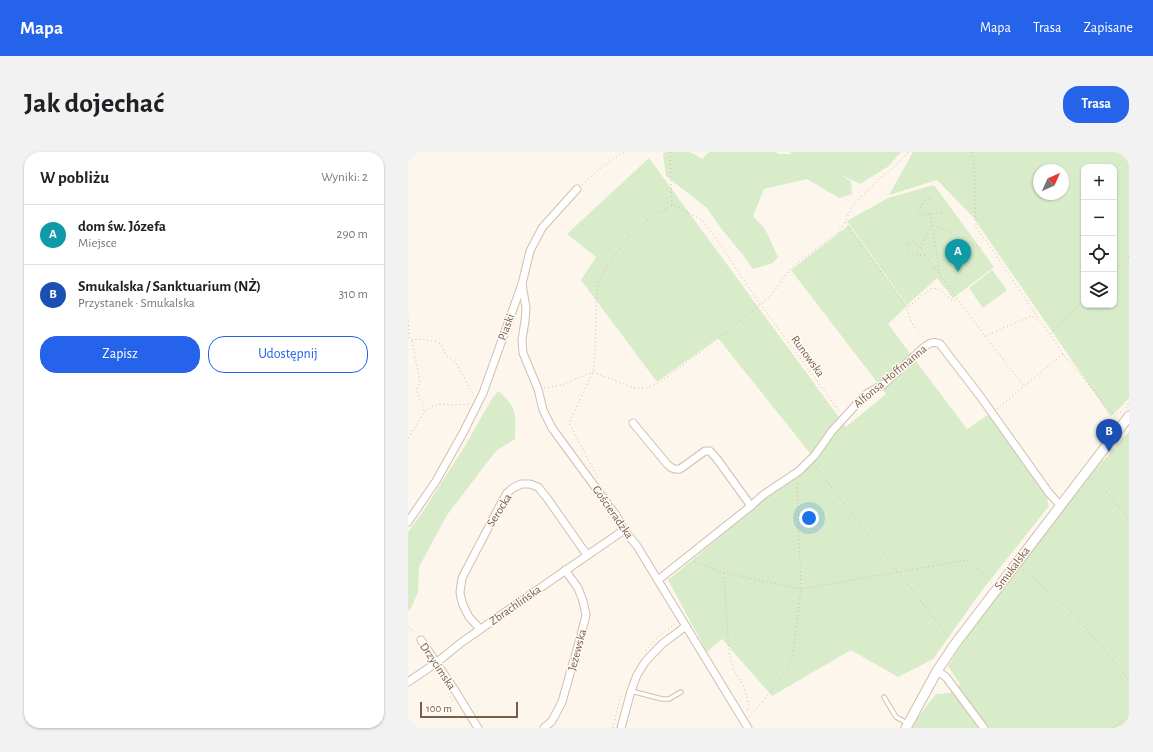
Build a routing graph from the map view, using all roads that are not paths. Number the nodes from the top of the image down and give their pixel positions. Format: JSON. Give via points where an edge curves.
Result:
{"nodes":[{"id":1,"x":576,"y":189,"type":"road end"},
{"id":2,"x":522,"y":284,"type":"junction"},
{"id":3,"x":1127,"y":412,"type":"edge"},
{"id":4,"x":632,"y":423,"type":"dead end"},
{"id":5,"x":1060,"y":505,"type":"junction"},
{"id":6,"x":751,"y":506,"type":"junction"},
{"id":7,"x":408,"y":522,"type":"edge"},
{"id":8,"x":624,"y":530,"type":"junction"},
{"id":9,"x":587,"y":555,"type":"junction"},
{"id":10,"x":564,"y":570,"type":"junction"},
{"id":11,"x":658,"y":580,"type":"junction"},
{"id":12,"x":686,"y":626,"type":"junction"},
{"id":13,"x":480,"y":629,"type":"junction"},
{"id":14,"x":421,"y":640,"type":"road end"},
{"id":15,"x":436,"y":663,"type":"junction"},
{"id":16,"x":937,"y":671,"type":"junction"},
{"id":17,"x":408,"y":682,"type":"edge"},
{"id":18,"x":631,"y":691,"type":"junction"},
{"id":19,"x":681,"y":692,"type":"dead end"},
{"id":20,"x":884,"y":698,"type":"dead end"},
{"id":21,"x":746,"y":725,"type":"edge"},
{"id":22,"x":907,"y":726,"type":"edge"},
{"id":23,"x":478,"y":728,"type":"edge"},
{"id":24,"x":544,"y":728,"type":"edge"},
{"id":25,"x":621,"y":728,"type":"edge"},
{"id":26,"x":984,"y":728,"type":"edge"}],
"edges":[{"from":1,"to":2,"type":"street","name":"Piaski","via":[[542,228],[530,251]]},
{"from":2,"to":7,"type":"street","name":"Piaski","via":[[483,393],[436,481]]},
{"from":2,"to":8,"type":"street","name":"Gościeradzka","via":[[526,308],[523,353],[544,410],[552,428],[616,515]]},
{"from":3,"to":5,"type":"street","name":"Smukalska","via":[[1123,424]]},
{"from":4,"to":6,"type":"street","via":[[675,470],[705,451],[710,451]]},
{"from":5,"to":6,"type":"street","name":"Alfonsa Hoffmanna","via":[[960,369],[936,342],[923,348],[884,384],[868,392],[832,431],[810,460]]},
{"from":5,"to":16,"type":"street","name":"Smukalska"},
{"from":6,"to":11,"type":"street","name":"Alfonsa Hoffmanna"},
{"from":8,"to":9,"type":"street","name":"Zbrachlińska"},
{"from":8,"to":11,"type":"street","name":"Gościeradzka"},
{"from":9,"to":10,"type":"street","name":"Zbrachlińska"},
{"from":9,"to":13,"type":"street","name":"Serocka","via":[[538,487],[521,484],[513,488],[507,493],[462,578],[460,592],[463,605],[469,617]]},
{"from":10,"to":13,"type":"street","name":"Zbrachlińska"},
{"from":10,"to":24,"type":"street","name":"Jeżewska","via":[[578,588],[586,614],[562,702],[552,721]]},
{"from":11,"to":12,"type":"street","name":"Gościeradzka"},
{"from":12,"to":18,"type":"street","via":[[662,644],[645,662]]},
{"from":12,"to":21,"type":"street","name":"Gościeradzka"},
{"from":13,"to":15,"type":"street","name":"Zbrachlińska"},
{"from":14,"to":15,"type":"street","name":"Drzycimska"},
{"from":15,"to":17,"type":"street","name":"Zbrachlińska"},
{"from":15,"to":23,"type":"street","name":"Drzycimska"},
{"from":16,"to":22,"type":"street","name":"Smukalska"},
{"from":16,"to":26,"type":"street","via":[[946,677]]},
{"from":18,"to":19,"type":"lane","via":[[662,699],[669,699]]},
{"from":18,"to":25,"type":"street"},
{"from":20,"to":22,"type":"lane","via":[[896,717]]}]}
